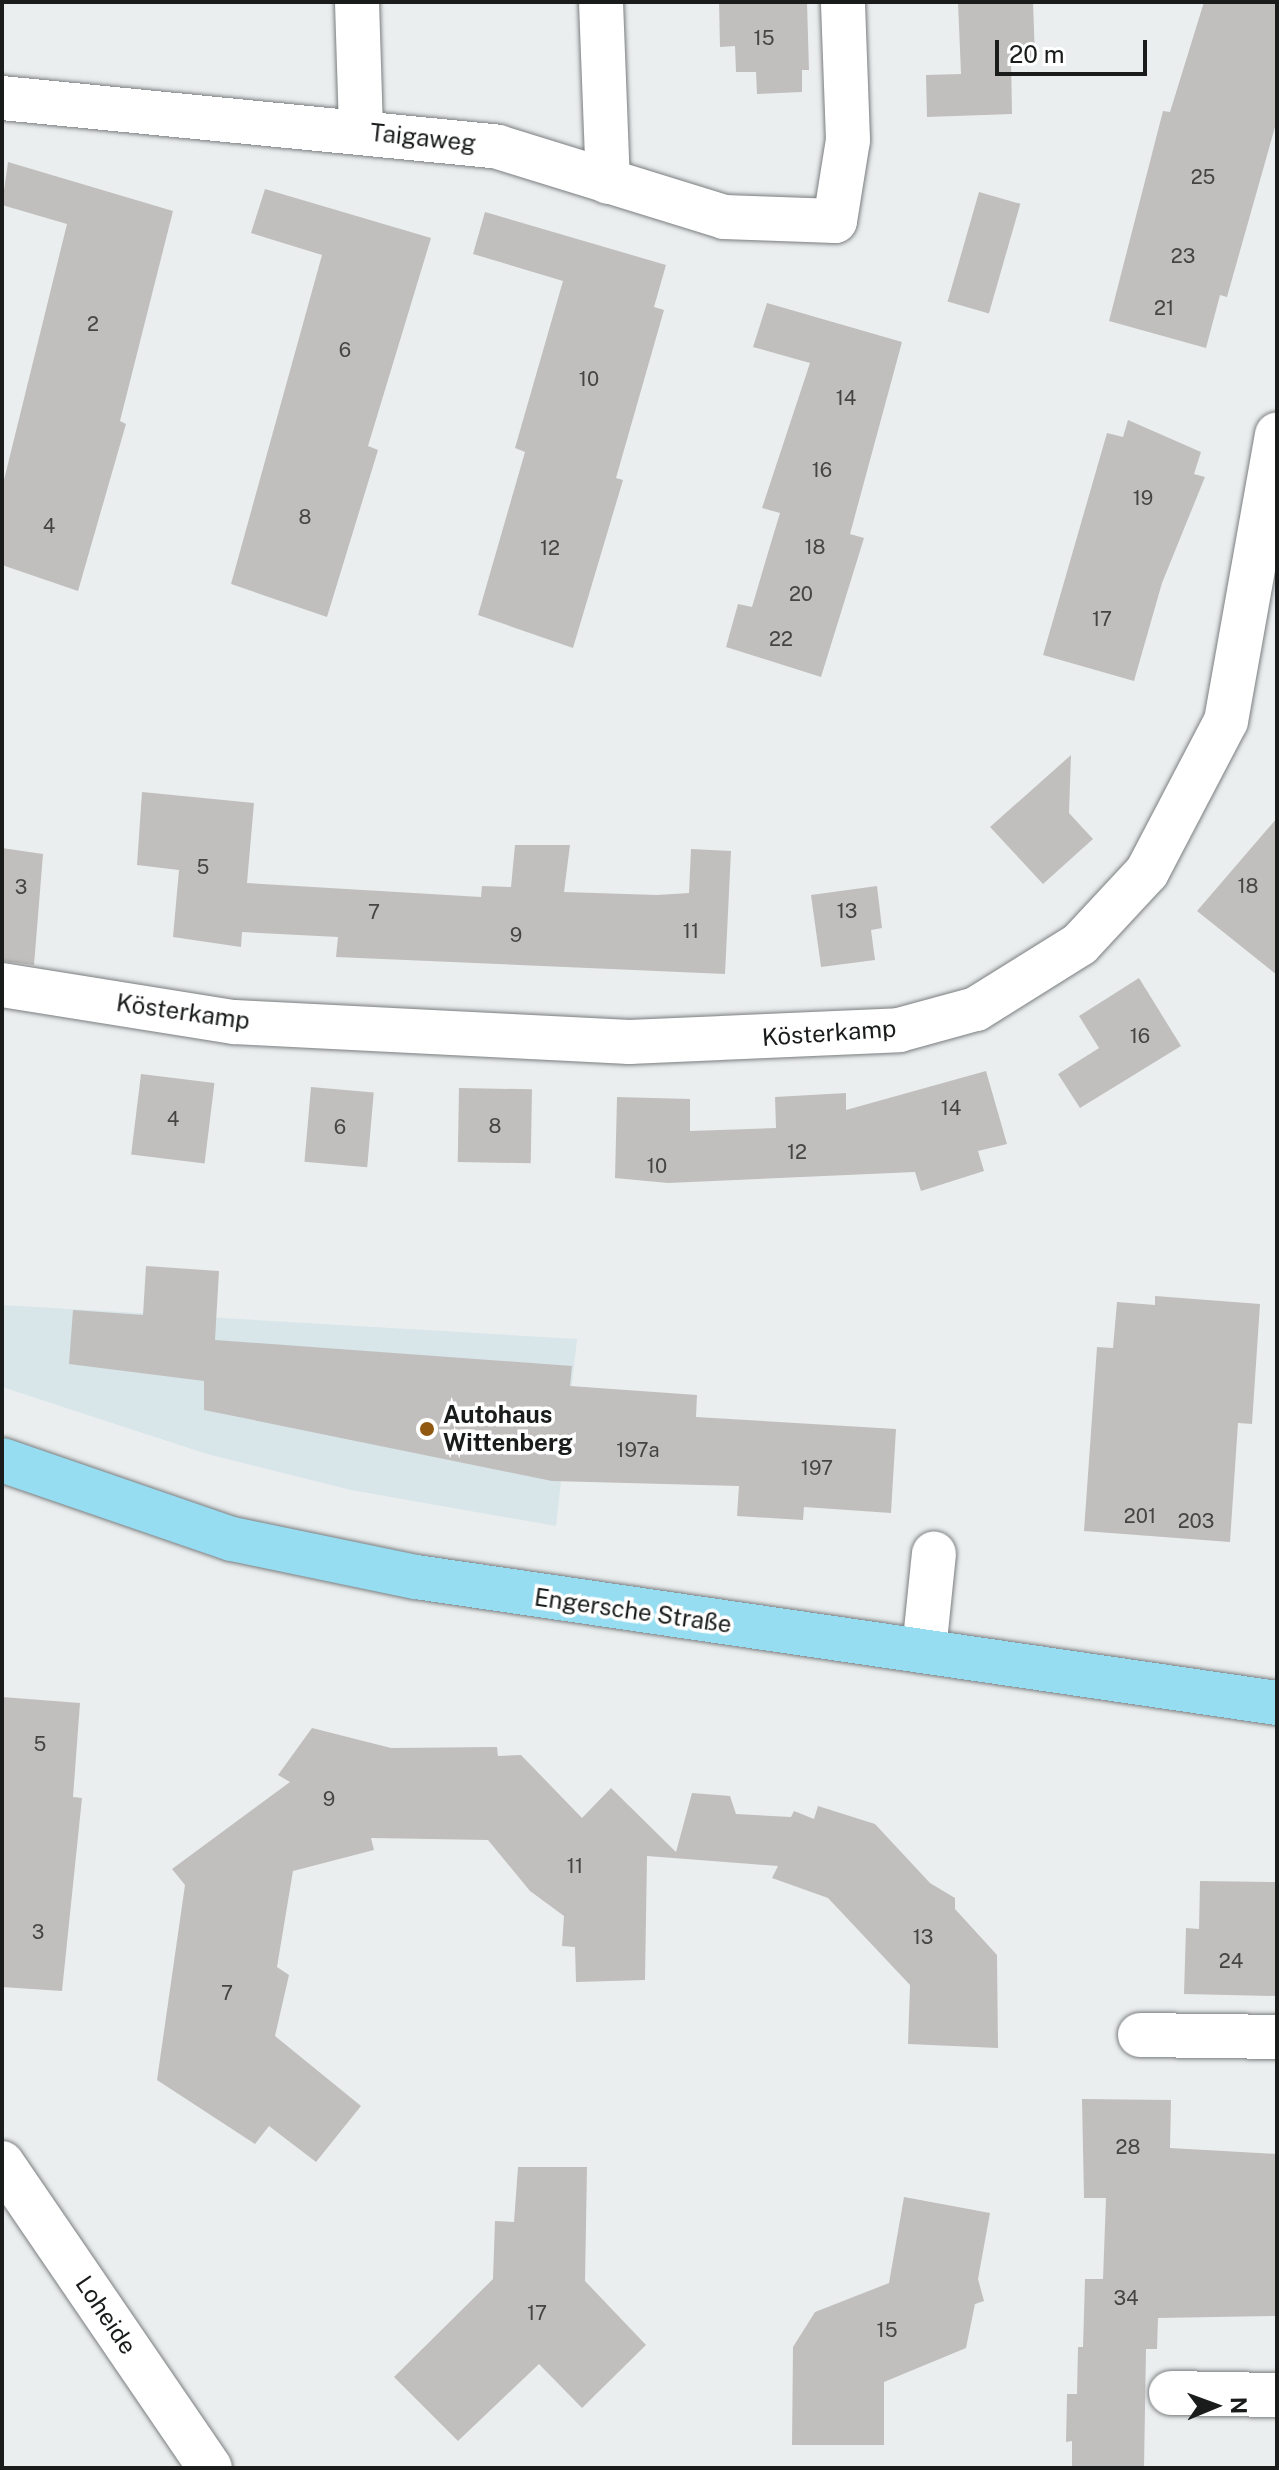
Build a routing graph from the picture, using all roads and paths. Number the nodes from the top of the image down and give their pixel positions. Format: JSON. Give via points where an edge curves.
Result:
{"nodes":[{"id":1,"x":357,"y":2,"type":"edge"},
{"id":2,"x":601,"y":2,"type":"edge"},
{"id":3,"x":843,"y":2,"type":"edge"},
{"id":4,"x":2,"y":98,"type":"edge"},
{"id":5,"x":361,"y":131,"type":"junction"},
{"id":6,"x":608,"y":182,"type":"junction"},
{"id":7,"x":1277,"y":435,"type":"edge"},
{"id":8,"x":2,"y":985,"type":"edge"},
{"id":9,"x":2,"y":1460,"type":"edge"},
{"id":10,"x":934,"y":1554,"type":"dead end"},
{"id":11,"x":924,"y":1650,"type":"junction"},
{"id":12,"x":1277,"y":1703,"type":"edge"},
{"id":13,"x":1140,"y":2035,"type":"dead end"},
{"id":14,"x":1277,"y":2037,"type":"edge"},
{"id":15,"x":2,"y":2163,"type":"edge"},
{"id":16,"x":1171,"y":2393,"type":"dead end"},
{"id":17,"x":1277,"y":2395,"type":"edge"},
{"id":18,"x":210,"y":2468,"type":"edge"}],
"edges":[{"from":1,"to":5,"type":"street"},
{"from":2,"to":6,"type":"street"},
{"from":3,"to":6,"type":"street","name":"Taigaweg","via":[[848,140],[835,221],[724,217]]},
{"from":4,"to":5,"type":"street","name":"Taigaweg"},
{"from":5,"to":6,"type":"street","name":"Taigaweg","via":[[498,147]]},
{"from":7,"to":8,"type":"street","name":"Kösterkamp","via":[[1226,721],[1162,845],[1147,872],[1080,944],[976,1009],[899,1030],[629,1042],[234,1022]]},
{"from":9,"to":11,"type":"main road","name":"Engersche Straße","via":[[232,1539],[370,1567]]},
{"from":10,"to":11,"type":"street"},
{"from":11,"to":12,"type":"main road","name":"Engersche Straße"},
{"from":13,"to":14,"type":"street"},
{"from":15,"to":18,"type":"street","name":"Loheide"},
{"from":16,"to":17,"type":"street"}]}
